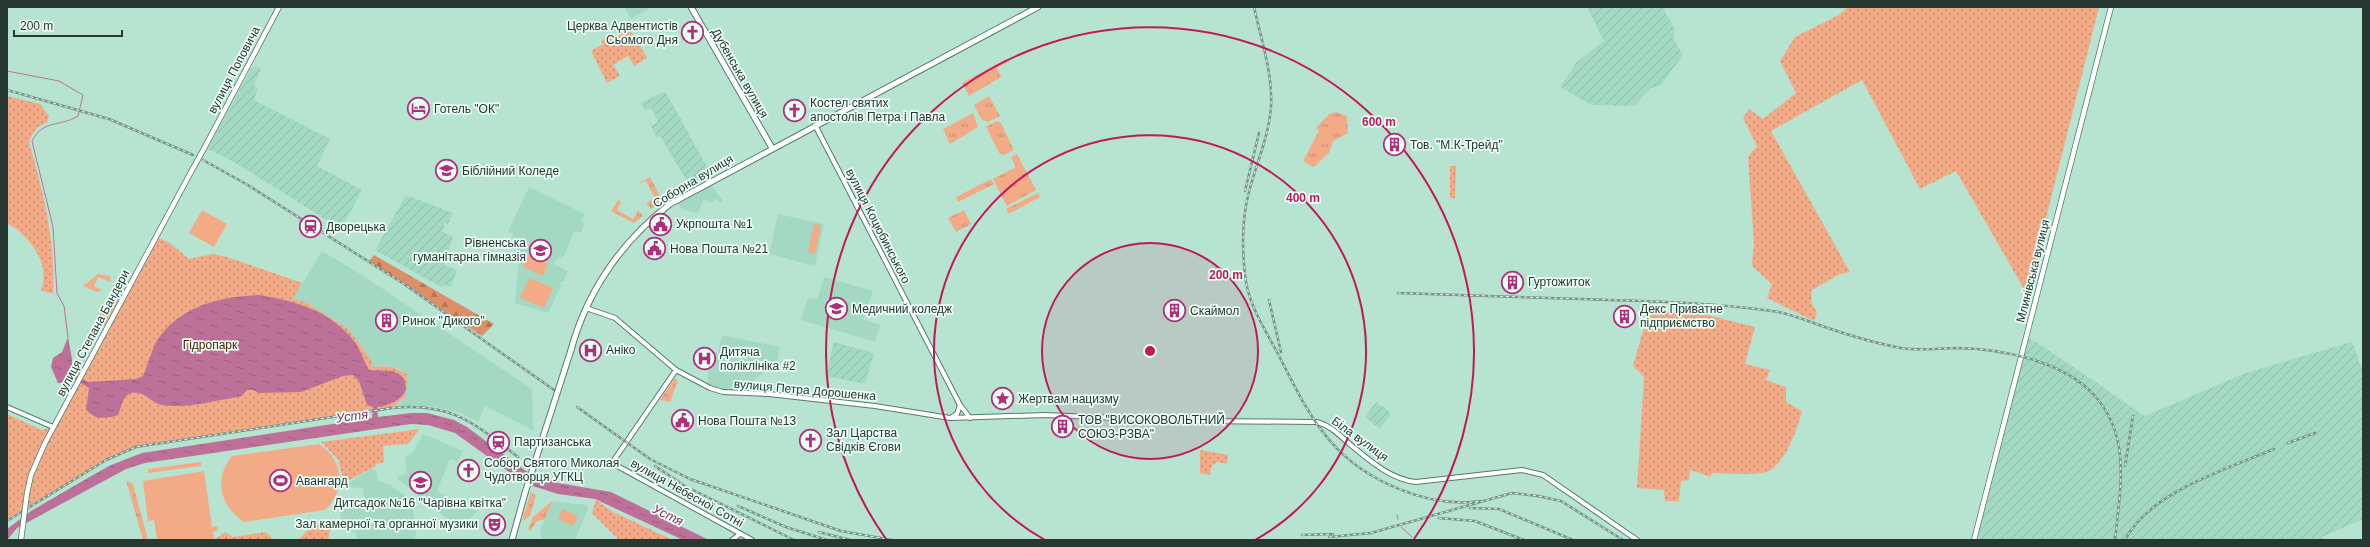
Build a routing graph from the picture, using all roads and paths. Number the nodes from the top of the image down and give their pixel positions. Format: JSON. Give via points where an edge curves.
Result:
{"nodes":[{"id":1,"x":279,"y":7,"type":"edge"},
{"id":2,"x":692,"y":7,"type":"edge"},
{"id":3,"x":1038,"y":7,"type":"edge"},
{"id":4,"x":2111,"y":7,"type":"edge"},
{"id":5,"x":815,"y":125,"type":"junction"},
{"id":6,"x":207,"y":143,"type":"joint"},
{"id":7,"x":772,"y":148,"type":"junction"},
{"id":8,"x":586,"y":308,"type":"junction"},
{"id":9,"x":676,"y":370,"type":"junction"},
{"id":10,"x":960,"y":405,"type":"junction"},
{"id":11,"x":7,"y":407,"type":"edge"},
{"id":12,"x":1024,"y":416,"type":"joint"},
{"id":13,"x":950,"y":418,"type":"junction"},
{"id":14,"x":971,"y":418,"type":"junction"},
{"id":15,"x":53,"y":427,"type":"junction"},
{"id":16,"x":740,"y":534,"type":"junction"},
{"id":17,"x":21,"y":540,"type":"edge"},
{"id":18,"x":512,"y":540,"type":"edge"},
{"id":19,"x":732,"y":540,"type":"edge"},
{"id":20,"x":752,"y":540,"type":"edge"},
{"id":21,"x":1637,"y":540,"type":"edge"},
{"id":22,"x":1974,"y":540,"type":"edge"}],
"edges":[{"from":1,"to":6,"type":"main road","name":"вулиця Поповича"},
{"from":2,"to":7,"type":"main road","name":"Дубенська вулиця"},
{"from":3,"to":5,"type":"main road","name":"Соборна вулиця"},
{"from":4,"to":22,"type":"main road","name":"Млинівська вулиця"},
{"from":5,"to":7,"type":"main road","name":"Соборна вулиця"},
{"from":5,"to":10,"type":"street","name":"вулиця Коцюбинського"},
{"from":6,"to":15,"type":"main road","name":"вулиця Степана Бандери","bridge":true},
{"from":7,"to":8,"type":"main road","name":"Соборна вулиця","via":[[674,201],[655,215],[614,260]]},
{"from":8,"to":9,"type":"street","name":"вулиця Петра Дорошенка","via":[[622,322]]},
{"from":8,"to":18,"type":"main road","name":"Соборна вулиця","bridge":true},
{"from":9,"to":13,"type":"street","name":"вулиця Петра Дорошенка","via":[[716,391],[881,407]]},
{"from":9,"to":16,"type":"street","name":"вулиця Небесної Сотні","via":[[612,463]]},
{"from":10,"to":13,"type":"street","via":[[957,414]]},
{"from":10,"to":14,"type":"street","name":"вулиця Коцюбинського"},
{"from":11,"to":15,"type":"street"},
{"from":12,"to":14,"type":"street","name":"вулиця Петра Дорошенка"},
{"from":12,"to":21,"type":"street","name":"Біла вулиця","via":[[1319,423],[1330,427],[1388,472],[1405,481],[1533,471],[1543,475]]},
{"from":13,"to":14,"type":"street","name":"вулиця Петра Дорошенка"},
{"from":15,"to":17,"type":"main road","name":"вулиця Степана Бандери","bridge":true,"via":[[37,458],[27,493]]},
{"from":16,"to":19,"type":"street"},
{"from":16,"to":20,"type":"street","name":"вулиця Небесної Сотні"}]}
